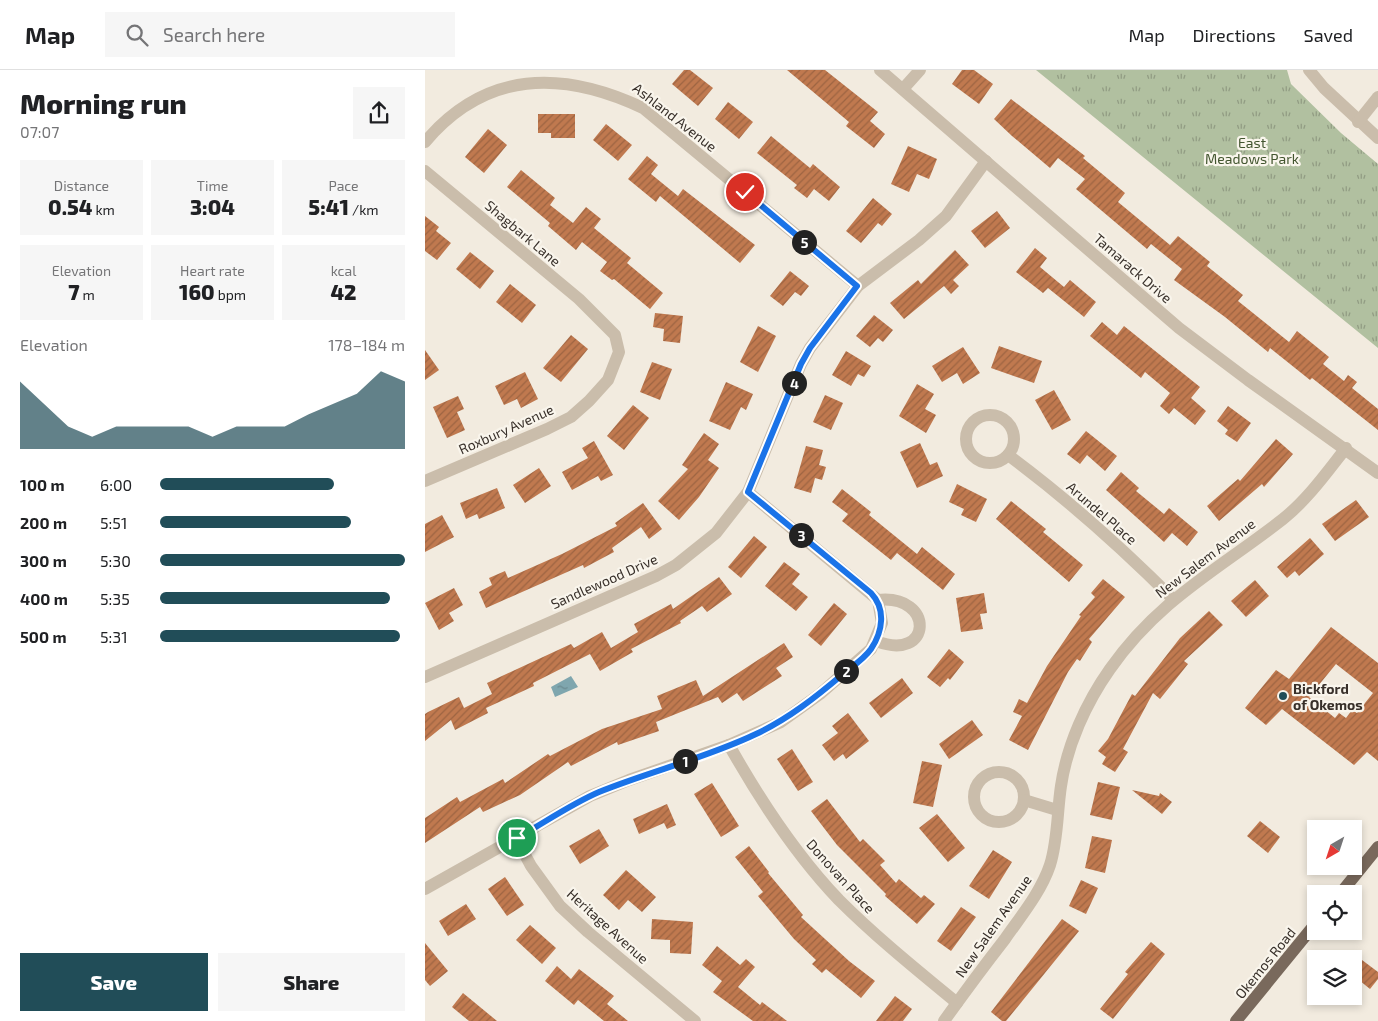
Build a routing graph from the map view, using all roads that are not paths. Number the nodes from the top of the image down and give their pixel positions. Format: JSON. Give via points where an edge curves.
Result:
{"nodes":[{"id":1,"x":880,"y":70,"type":"edge"},
{"id":2,"x":920,"y":70,"type":"edge"},
{"id":3,"x":1309,"y":70,"type":"edge"},
{"id":4,"x":903,"y":89,"type":"junction"},
{"id":5,"x":1378,"y":98,"type":"edge"},
{"id":6,"x":1358,"y":122,"type":"junction"},
{"id":7,"x":1378,"y":138,"type":"edge"},
{"id":8,"x":425,"y":142,"type":"edge"},
{"id":9,"x":986,"y":161,"type":"junction"},
{"id":10,"x":425,"y":171,"type":"edge"},
{"id":11,"x":857,"y":286,"type":"junction"},
{"id":12,"x":601,"y":319,"type":"joint"},
{"id":13,"x":1346,"y":448,"type":"junction"},
{"id":14,"x":1008,"y":455,"type":"dead end"},
{"id":15,"x":1378,"y":472,"type":"edge"},
{"id":16,"x":425,"y":481,"type":"edge"},
{"id":17,"x":748,"y":492,"type":"junction"},
{"id":18,"x":1173,"y":599,"type":"junction"},
{"id":19,"x":878,"y":600,"type":"junction"},
{"id":20,"x":876,"y":642,"type":"junction"},
{"id":21,"x":425,"y":677,"type":"edge"},
{"id":22,"x":729,"y":745,"type":"junction"},
{"id":23,"x":1024,"y":800,"type":"junction"},
{"id":24,"x":1057,"y":810,"type":"junction"},
{"id":25,"x":517,"y":838,"type":"junction"},
{"id":26,"x":1378,"y":847,"type":"edge"},
{"id":27,"x":1347,"y":885,"type":"edge"},
{"id":28,"x":425,"y":890,"type":"edge"},
{"id":29,"x":1307,"y":934,"type":"edge"},
{"id":30,"x":957,"y":1003,"type":"junction"},
{"id":31,"x":695,"y":1021,"type":"edge"},
{"id":32,"x":944,"y":1021,"type":"edge"},
{"id":33,"x":1236,"y":1021,"type":"edge"}],
"edges":[{"from":1,"to":4,"type":"street","name":"Tamarack Drive"},
{"from":2,"to":4,"type":"street"},
{"from":3,"to":6,"type":"street"},
{"from":4,"to":9,"type":"street","name":"Tamarack Drive"},
{"from":5,"to":6,"type":"street"},
{"from":6,"to":7,"type":"street"},
{"from":8,"to":11,"type":"street","name":"Ashland Avenue","via":[[461,105],[489,89],[531,77],[561,76],[592,82],[618,92],[643,108]]},
{"from":9,"to":11,"type":"street","name":"Sandlewood Drive","via":[[946,216]]},
{"from":9,"to":13,"type":"street","name":"Tamarack Drive","via":[[1179,328]]},
{"from":10,"to":12,"type":"street","name":"Shagbark Lane"},
{"from":11,"to":17,"type":"street","name":"Sandlewood Drive","via":[[801,364]]},
{"from":12,"to":16,"type":"street","name":"Roxbury Avenue","via":[[615,335],[619,352],[608,380],[589,402],[571,417],[547,429]]},
{"from":13,"to":15,"type":"street","name":"Tamarack Drive"},
{"from":13,"to":18,"type":"street","name":"New Salem Avenue","via":[[1316,486],[1284,518]]},
{"from":14,"to":18,"type":"street","name":"Arundel Place","via":[[1131,558]]},
{"from":17,"to":19,"type":"street"},
{"from":17,"to":21,"type":"street","name":"Sandlewood Drive","via":[[716,533],[676,565]]},
{"from":18,"to":24,"type":"street","name":"New Salem Avenue","via":[[1110,668],[1087,706],[1067,759]]},
{"from":19,"to":20,"type":"street","via":[[881,623]]},
{"from":19,"to":20,"type":"street","via":[[899,602],[913,608],[920,620],[915,639],[904,646],[886,646]]},
{"from":20,"to":22,"type":"street","via":[[866,655],[789,716]]},
{"from":22,"to":25,"type":"street","via":[[590,796]]},
{"from":22,"to":30,"type":"street","name":"Donovan Place","via":[[760,799],[796,850],[838,899],[874,934]]},
{"from":23,"to":23,"type":"street","via":[[1019,782],[1002,772],[984,777],[974,794],[979,812],[996,822],[1015,817]]},
{"from":23,"to":24,"type":"street"},
{"from":24,"to":30,"type":"street","name":"New Salem Avenue","via":[[1053,850],[1043,881]]},
{"from":25,"to":28,"type":"street"},
{"from":25,"to":31,"type":"street","name":"Heritage Avenue","via":[[531,866],[560,906]]},
{"from":26,"to":27,"type":"main road"},
{"from":29,"to":33,"type":"main road","name":"Okemos Road"},
{"from":30,"to":32,"type":"street","name":"New Salem Avenue"}]}
